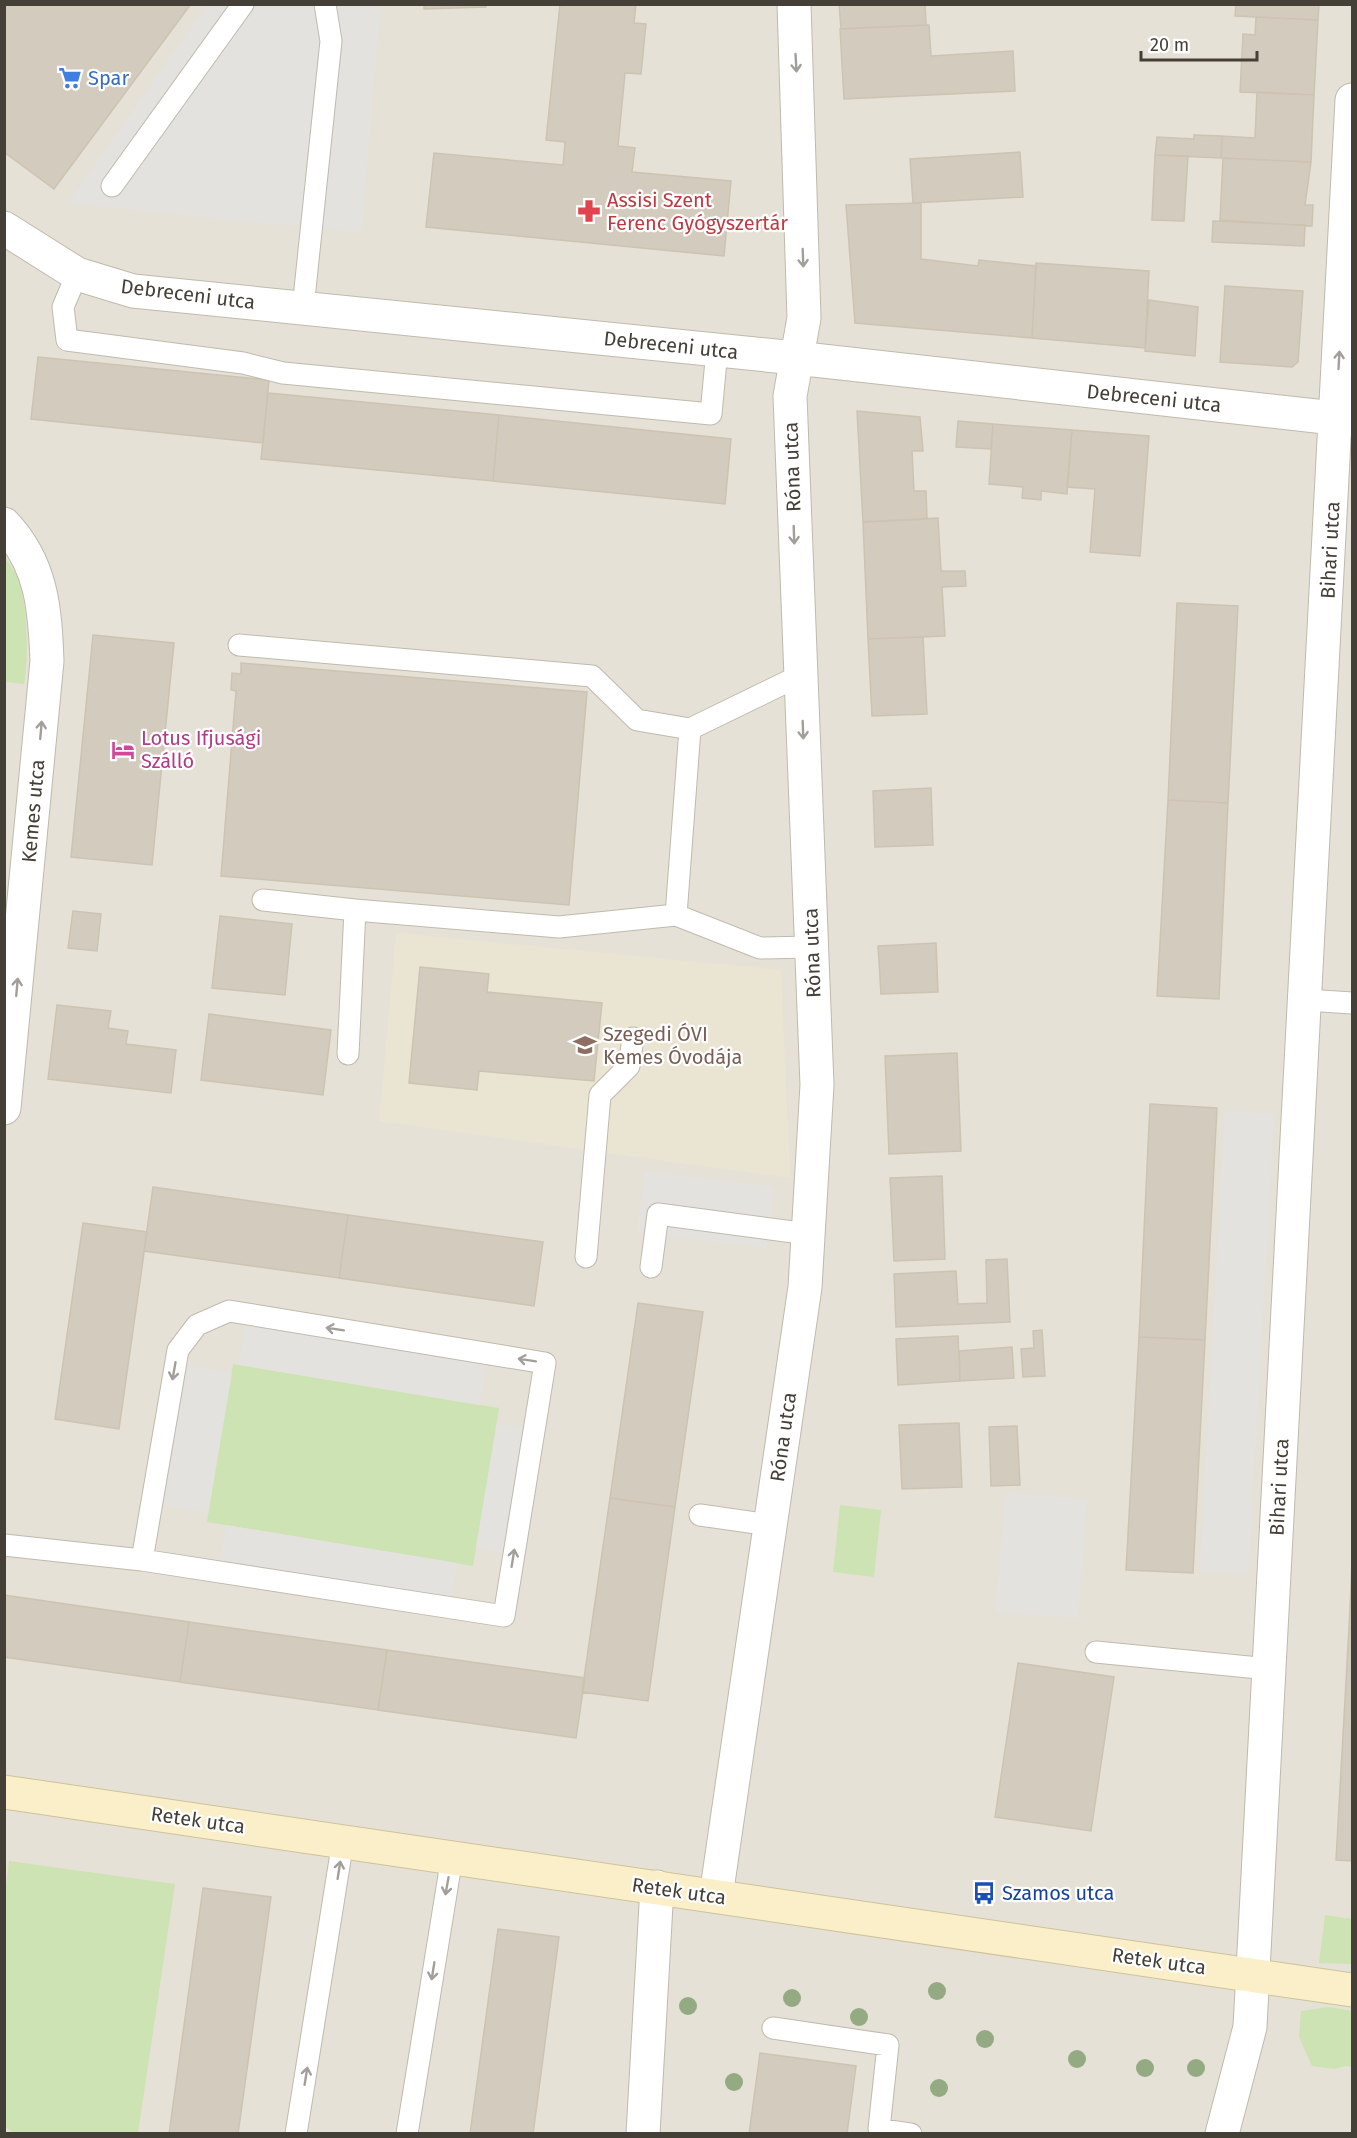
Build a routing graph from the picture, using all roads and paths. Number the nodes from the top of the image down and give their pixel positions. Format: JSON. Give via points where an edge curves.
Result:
{"nodes":[{"id":1,"x":243,"y":4,"type":"edge"},
{"id":2,"x":325,"y":4,"type":"edge"},
{"id":3,"x":794,"y":4,"type":"edge"},
{"id":4,"x":1353,"y":100,"type":"edge"},
{"id":5,"x":112,"y":186,"type":"dead end"},
{"id":6,"x":4,"y":228,"type":"edge"},
{"id":7,"x":76,"y":274,"type":"junction"},
{"id":8,"x":303,"y":308,"type":"junction"},
{"id":9,"x":717,"y":350,"type":"junction"},
{"id":10,"x":796,"y":358,"type":"junction"},
{"id":11,"x":1345,"y":419,"type":"edge"},
{"id":12,"x":4,"y":524,"type":"edge"},
{"id":13,"x":240,"y":645,"type":"dead end"},
{"id":14,"x":801,"y":675,"type":"junction"},
{"id":15,"x":690,"y":729,"type":"junction"},
{"id":16,"x":263,"y":900,"type":"dead end"},
{"id":17,"x":355,"y":910,"type":"junction"},
{"id":18,"x":676,"y":915,"type":"junction"},
{"id":19,"x":812,"y":947,"type":"junction"},
{"id":20,"x":1306,"y":1000,"type":"junction"},
{"id":21,"x":1353,"y":1003,"type":"edge"},
{"id":22,"x":633,"y":1038,"type":"dead end"},
{"id":23,"x":348,"y":1054,"type":"dead end"},
{"id":24,"x":4,"y":1108,"type":"edge"},
{"id":25,"x":808,"y":1234,"type":"junction"},
{"id":26,"x":586,"y":1257,"type":"dead end"},
{"id":27,"x":651,"y":1267,"type":"dead end"},
{"id":28,"x":700,"y":1515,"type":"dead end"},
{"id":29,"x":771,"y":1525,"type":"junction"},
{"id":30,"x":4,"y":1545,"type":"edge"},
{"id":31,"x":141,"y":1560,"type":"junction"},
{"id":32,"x":1096,"y":1652,"type":"dead end"},
{"id":33,"x":1269,"y":1669,"type":"junction"},
{"id":34,"x":4,"y":1792,"type":"edge"},
{"id":35,"x":343,"y":1841,"type":"junction"},
{"id":36,"x":452,"y":1857,"type":"junction"},
{"id":37,"x":657,"y":1887,"type":"junction"},
{"id":38,"x":716,"y":1896,"type":"junction"},
{"id":39,"x":1251,"y":1975,"type":"junction"},
{"id":40,"x":1353,"y":1990,"type":"edge"},
{"id":41,"x":773,"y":2028,"type":"dead end"},
{"id":42,"x":878,"y":2131,"type":"edge"},
{"id":43,"x":296,"y":2133,"type":"edge"},
{"id":44,"x":407,"y":2133,"type":"edge"},
{"id":45,"x":643,"y":2133,"type":"edge"},
{"id":46,"x":910,"y":2133,"type":"edge"},
{"id":47,"x":1222,"y":2133,"type":"edge"}],
"edges":[{"from":1,"to":5,"type":"lane"},
{"from":2,"to":8,"type":"lane","via":[[330,41]]},
{"from":3,"to":10,"type":"street","name":"Róna utca","one_way":true,"via":[[804,318]]},
{"from":11,"to":4,"type":"street","name":"Bihari utca","one_way":true},
{"from":6,"to":7,"type":"street","name":"Debreceni utca"},
{"from":7,"to":8,"type":"street","name":"Debreceni utca","via":[[133,291]]},
{"from":7,"to":9,"type":"lane","via":[[63,307],[67,340],[243,363],[283,373],[711,414]]},
{"from":8,"to":9,"type":"street","name":"Debreceni utca"},
{"from":9,"to":10,"type":"street","name":"Debreceni utca"},
{"from":10,"to":11,"type":"street","name":"Debreceni utca"},
{"from":10,"to":14,"type":"street","name":"Róna utca","one_way":true,"via":[[790,396]]},
{"from":11,"to":20,"type":"street","name":"Bihari utca"},
{"from":24,"to":12,"type":"street","name":"Kemes utca","one_way":true,"via":[[47,661],[44,602],[21,542]]},
{"from":13,"to":15,"type":"lane","via":[[592,676],[637,720]]},
{"from":14,"to":15,"type":"lane"},
{"from":14,"to":19,"type":"street","name":"Róna utca","one_way":true},
{"from":15,"to":18,"type":"lane"},
{"from":16,"to":17,"type":"lane"},
{"from":17,"to":18,"type":"lane","via":[[559,927]]},
{"from":17,"to":23,"type":"lane"},
{"from":18,"to":19,"type":"lane","via":[[760,948]]},
{"from":19,"to":25,"type":"street","name":"Róna utca","via":[[817,1085]]},
{"from":20,"to":21,"type":"lane"},
{"from":20,"to":33,"type":"street","name":"Bihari utca"},
{"from":22,"to":26,"type":"lane","via":[[629,1066],[600,1095]]},
{"from":25,"to":27,"type":"lane","via":[[658,1214]]},
{"from":25,"to":29,"type":"street","name":"Róna utca","via":[[805,1287]]},
{"from":28,"to":29,"type":"lane"},
{"from":29,"to":38,"type":"street","name":"Róna utca"},
{"from":30,"to":31,"type":"lane"},
{"from":31,"to":31,"type":"lane","one_way":true,"via":[[504,1616],[546,1363],[229,1311],[197,1325],[178,1350]]},
{"from":32,"to":33,"type":"lane"},
{"from":33,"to":39,"type":"street","name":"Bihari utca"},
{"from":34,"to":35,"type":"street","name":"Retek utca"},
{"from":35,"to":36,"type":"street","name":"Retek utca"},
{"from":43,"to":35,"type":"lane","one_way":true},
{"from":36,"to":37,"type":"street","name":"Retek utca"},
{"from":36,"to":44,"type":"lane","one_way":true},
{"from":37,"to":38,"type":"street","name":"Retek utca"},
{"from":37,"to":45,"type":"street"},
{"from":38,"to":39,"type":"street","name":"Retek utca"},
{"from":39,"to":40,"type":"street","name":"Retek utca"},
{"from":39,"to":47,"type":"street","name":"Bihari utca","via":[[1250,2028]]},
{"from":41,"to":42,"type":"lane","via":[[888,2045]]},
{"from":42,"to":46,"type":"lane"}]}
